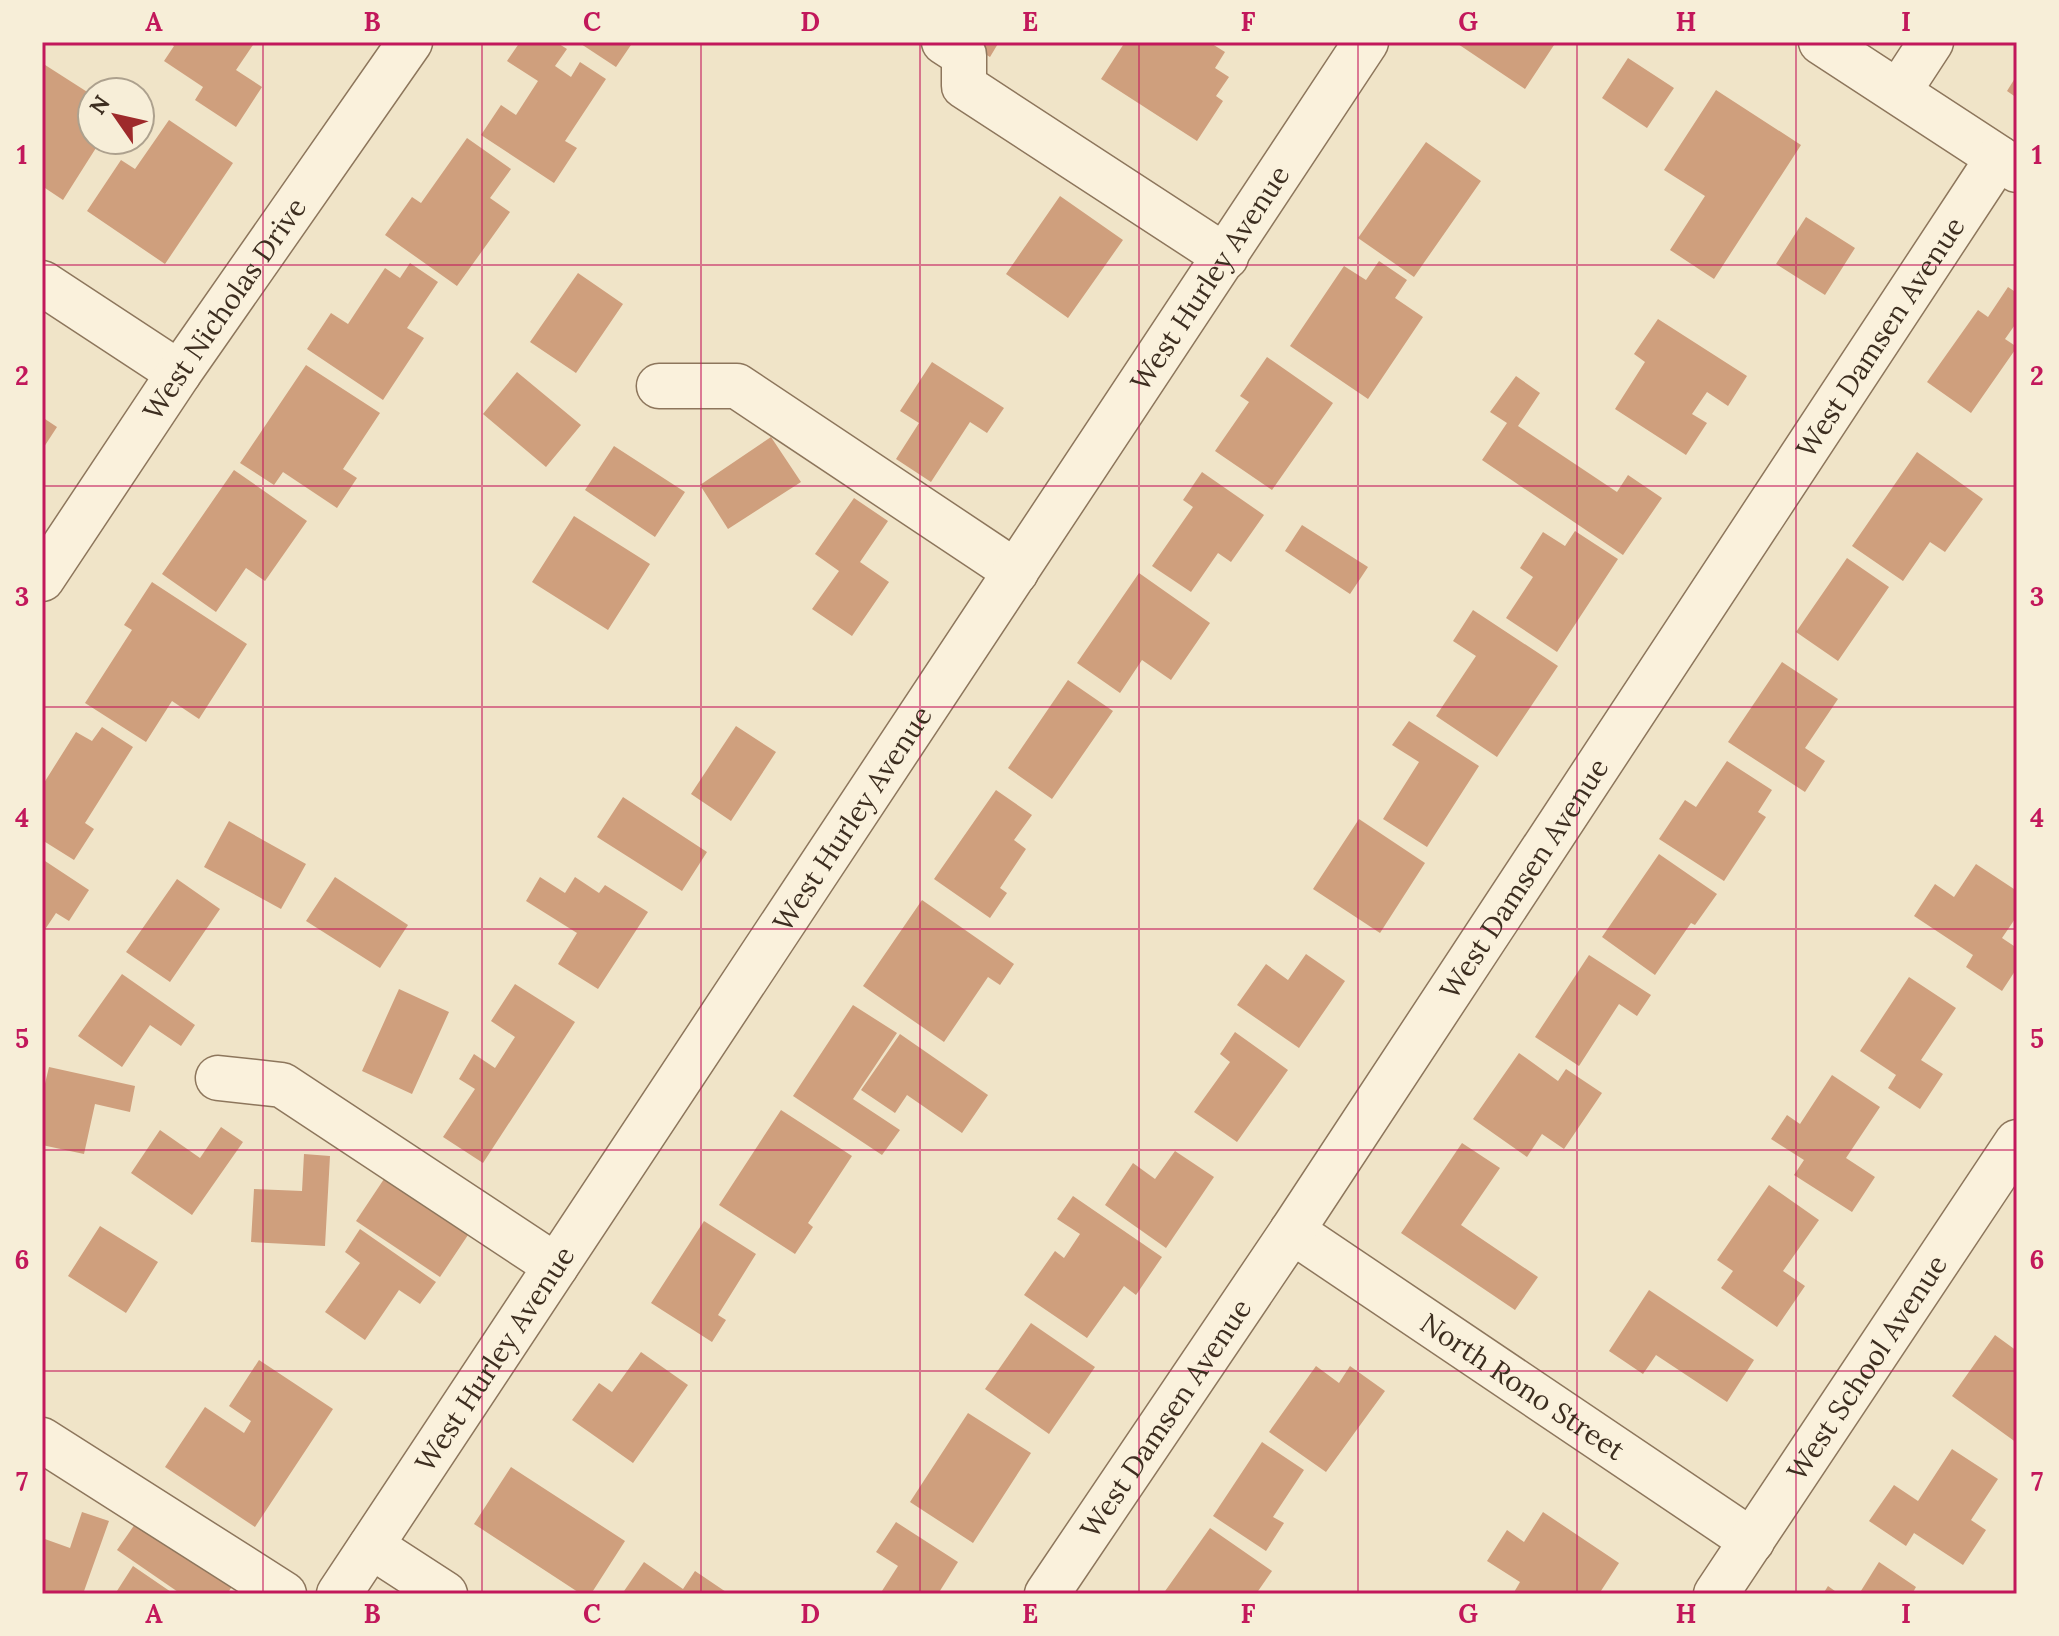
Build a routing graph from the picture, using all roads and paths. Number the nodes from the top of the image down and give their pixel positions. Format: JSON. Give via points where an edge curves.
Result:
{"nodes":[{"id":1,"x":410,"y":42,"type":"edge"},
{"id":2,"x":944,"y":42,"type":"edge"},
{"id":3,"x":1366,"y":42,"type":"edge"},
{"id":4,"x":1821,"y":42,"type":"edge"},
{"id":5,"x":1931,"y":42,"type":"edge"},
{"id":6,"x":1899,"y":91,"type":"junction"},
{"id":7,"x":2007,"y":164,"type":"edge"},
{"id":8,"x":1226,"y":257,"type":"junction"},
{"id":9,"x":42,"y":283,"type":"edge"},
{"id":10,"x":179,"y":373,"type":"junction"},
{"id":11,"x":659,"y":386,"type":"dead end"},
{"id":12,"x":1016,"y":572,"type":"junction"},
{"id":13,"x":42,"y":579,"type":"edge"},
{"id":14,"x":218,"y":1078,"type":"dead end"},
{"id":15,"x":2017,"y":1142,"type":"edge"},
{"id":16,"x":1292,"y":1231,"type":"junction"},
{"id":17,"x":556,"y":1266,"type":"junction"},
{"id":18,"x":42,"y":1440,"type":"edge"},
{"id":19,"x":1752,"y":1541,"type":"junction"},
{"id":20,"x":371,"y":1546,"type":"junction"},
{"id":21,"x":284,"y":1594,"type":"edge"},
{"id":22,"x":339,"y":1594,"type":"edge"},
{"id":23,"x":445,"y":1594,"type":"edge"},
{"id":24,"x":1047,"y":1594,"type":"edge"},
{"id":25,"x":1716,"y":1594,"type":"edge"}],
"edges":[{"from":1,"to":10,"type":"street","name":"West Nicholas Drive"},
{"from":2,"to":8,"type":"street","via":[[964,55],[964,86]]},
{"from":3,"to":8,"type":"street","name":"West Hurley Avenue"},
{"from":4,"to":6,"type":"street"},
{"from":5,"to":6,"type":"street"},
{"from":6,"to":7,"type":"street"},
{"from":7,"to":16,"type":"street","name":"West Damsen Avenue"},
{"from":8,"to":12,"type":"street","name":"West Hurley Avenue"},
{"from":9,"to":10,"type":"street"},
{"from":10,"to":13,"type":"street","name":"West Nicholas Drive"},
{"from":11,"to":12,"type":"street","via":[[737,386]]},
{"from":12,"to":17,"type":"street","name":"West Hurley Avenue"},
{"from":14,"to":17,"type":"street","via":[[282,1085]]},
{"from":15,"to":19,"type":"street","name":"West School Avenue"},
{"from":16,"to":19,"type":"street","name":"North Rono Street"},
{"from":16,"to":24,"type":"street","name":"West Damsen Avenue"},
{"from":17,"to":20,"type":"street","name":"West Hurley Avenue"},
{"from":18,"to":21,"type":"street"},
{"from":19,"to":25,"type":"street","name":"West School Avenue"},
{"from":20,"to":22,"type":"street","name":"West Hurley Avenue"},
{"from":20,"to":23,"type":"street"}]}
